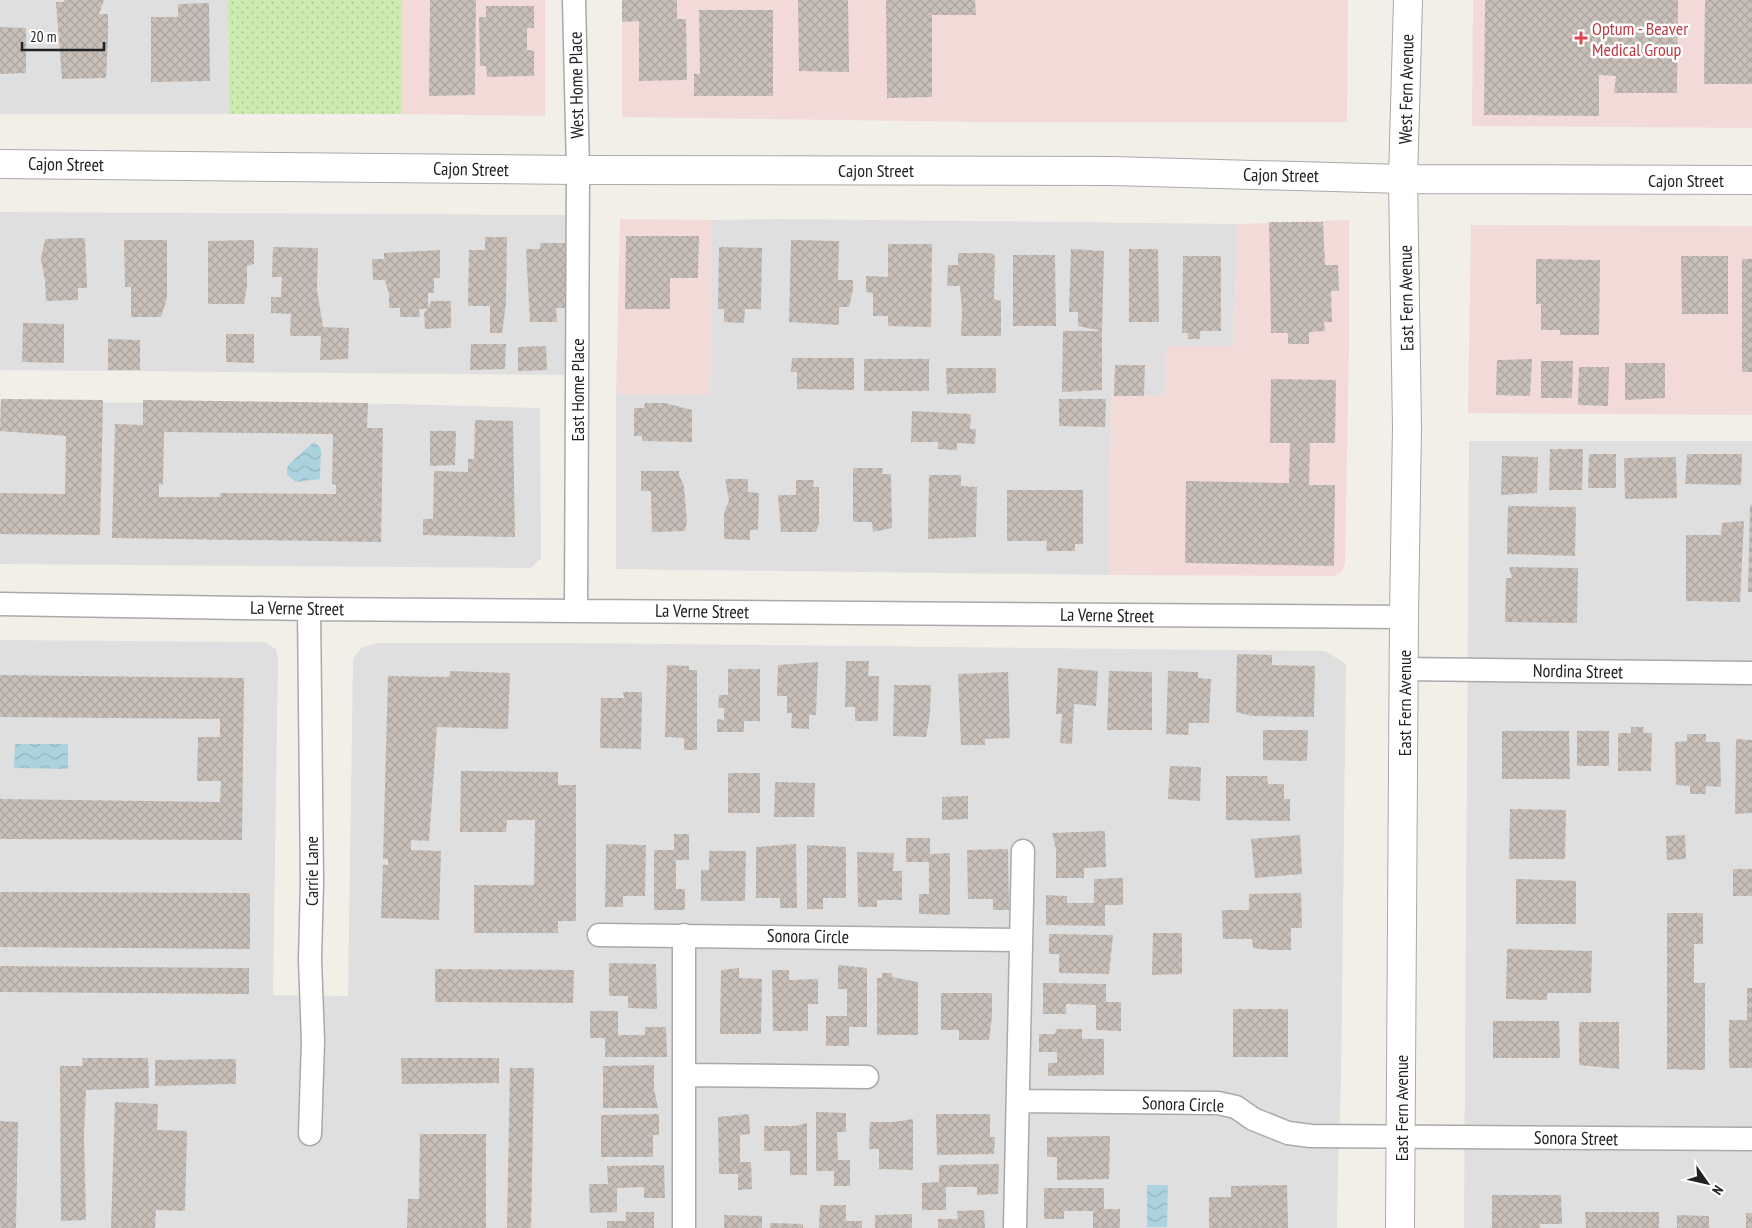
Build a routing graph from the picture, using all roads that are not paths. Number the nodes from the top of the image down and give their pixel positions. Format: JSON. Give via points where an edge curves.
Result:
{"nodes":[{"id":1,"x":574,"y":0,"type":"edge"},
{"id":2,"x":1408,"y":0,"type":"edge"},
{"id":3,"x":0,"y":164,"type":"edge"},
{"id":4,"x":578,"y":170,"type":"junction"},
{"id":5,"x":1404,"y":179,"type":"junction"},
{"id":6,"x":1752,"y":180,"type":"edge"},
{"id":7,"x":0,"y":604,"type":"edge"},
{"id":8,"x":309,"y":608,"type":"junction"},
{"id":9,"x":576,"y":610,"type":"junction"},
{"id":10,"x":1404,"y":617,"type":"junction"},
{"id":11,"x":1404,"y":669,"type":"junction"},
{"id":12,"x":1752,"y":673,"type":"edge"},
{"id":13,"x":1023,"y":851,"type":"dead end"},
{"id":14,"x":599,"y":935,"type":"dead end"},
{"id":15,"x":684,"y":935,"type":"junction"},
{"id":16,"x":1021,"y":940,"type":"junction"},
{"id":17,"x":685,"y":1075,"type":"junction"},
{"id":18,"x":867,"y":1077,"type":"dead end"},
{"id":19,"x":1018,"y":1101,"type":"junction"},
{"id":20,"x":310,"y":1134,"type":"dead end"},
{"id":21,"x":1401,"y":1136,"type":"junction"},
{"id":22,"x":1752,"y":1139,"type":"edge"},
{"id":23,"x":684,"y":1228,"type":"edge"},
{"id":24,"x":1015,"y":1228,"type":"edge"},
{"id":25,"x":1400,"y":1228,"type":"edge"}],
"edges":[{"from":1,"to":4,"type":"street","name":"West Home Place"},
{"from":2,"to":5,"type":"street","name":"West Fern Avenue"},
{"from":3,"to":4,"type":"street","name":"Cajon Street"},
{"from":4,"to":5,"type":"street","name":"Cajon Street","via":[[1111,171]]},
{"from":4,"to":9,"type":"street","name":"East Home Place"},
{"from":5,"to":6,"type":"street","name":"Cajon Street"},
{"from":5,"to":10,"type":"street","name":"East Fern Avenue","via":[[1407,419]]},
{"from":7,"to":8,"type":"street","name":"La Verne Street"},
{"from":8,"to":9,"type":"street","name":"La Verne Street"},
{"from":8,"to":20,"type":"street","name":"Carrie Lane","via":[[313,1041]]},
{"from":9,"to":10,"type":"street","name":"La Verne Street"},
{"from":10,"to":11,"type":"street","name":"East Fern Avenue"},
{"from":11,"to":12,"type":"street","name":"Nordina Street"},
{"from":11,"to":21,"type":"street","name":"East Fern Avenue"},
{"from":13,"to":16,"type":"street"},
{"from":14,"to":15,"type":"street","name":"Sonora Circle"},
{"from":15,"to":16,"type":"street","name":"Sonora Circle"},
{"from":15,"to":17,"type":"street"},
{"from":16,"to":19,"type":"street"},
{"from":17,"to":18,"type":"street"},
{"from":17,"to":23,"type":"street"},
{"from":19,"to":21,"type":"street","name":"Sonora Circle","via":[[1218,1103],[1236,1107],[1253,1119],[1288,1133]]},
{"from":19,"to":24,"type":"street"},
{"from":21,"to":22,"type":"street","name":"Sonora Street"},
{"from":21,"to":25,"type":"street","name":"East Fern Avenue"}]}
